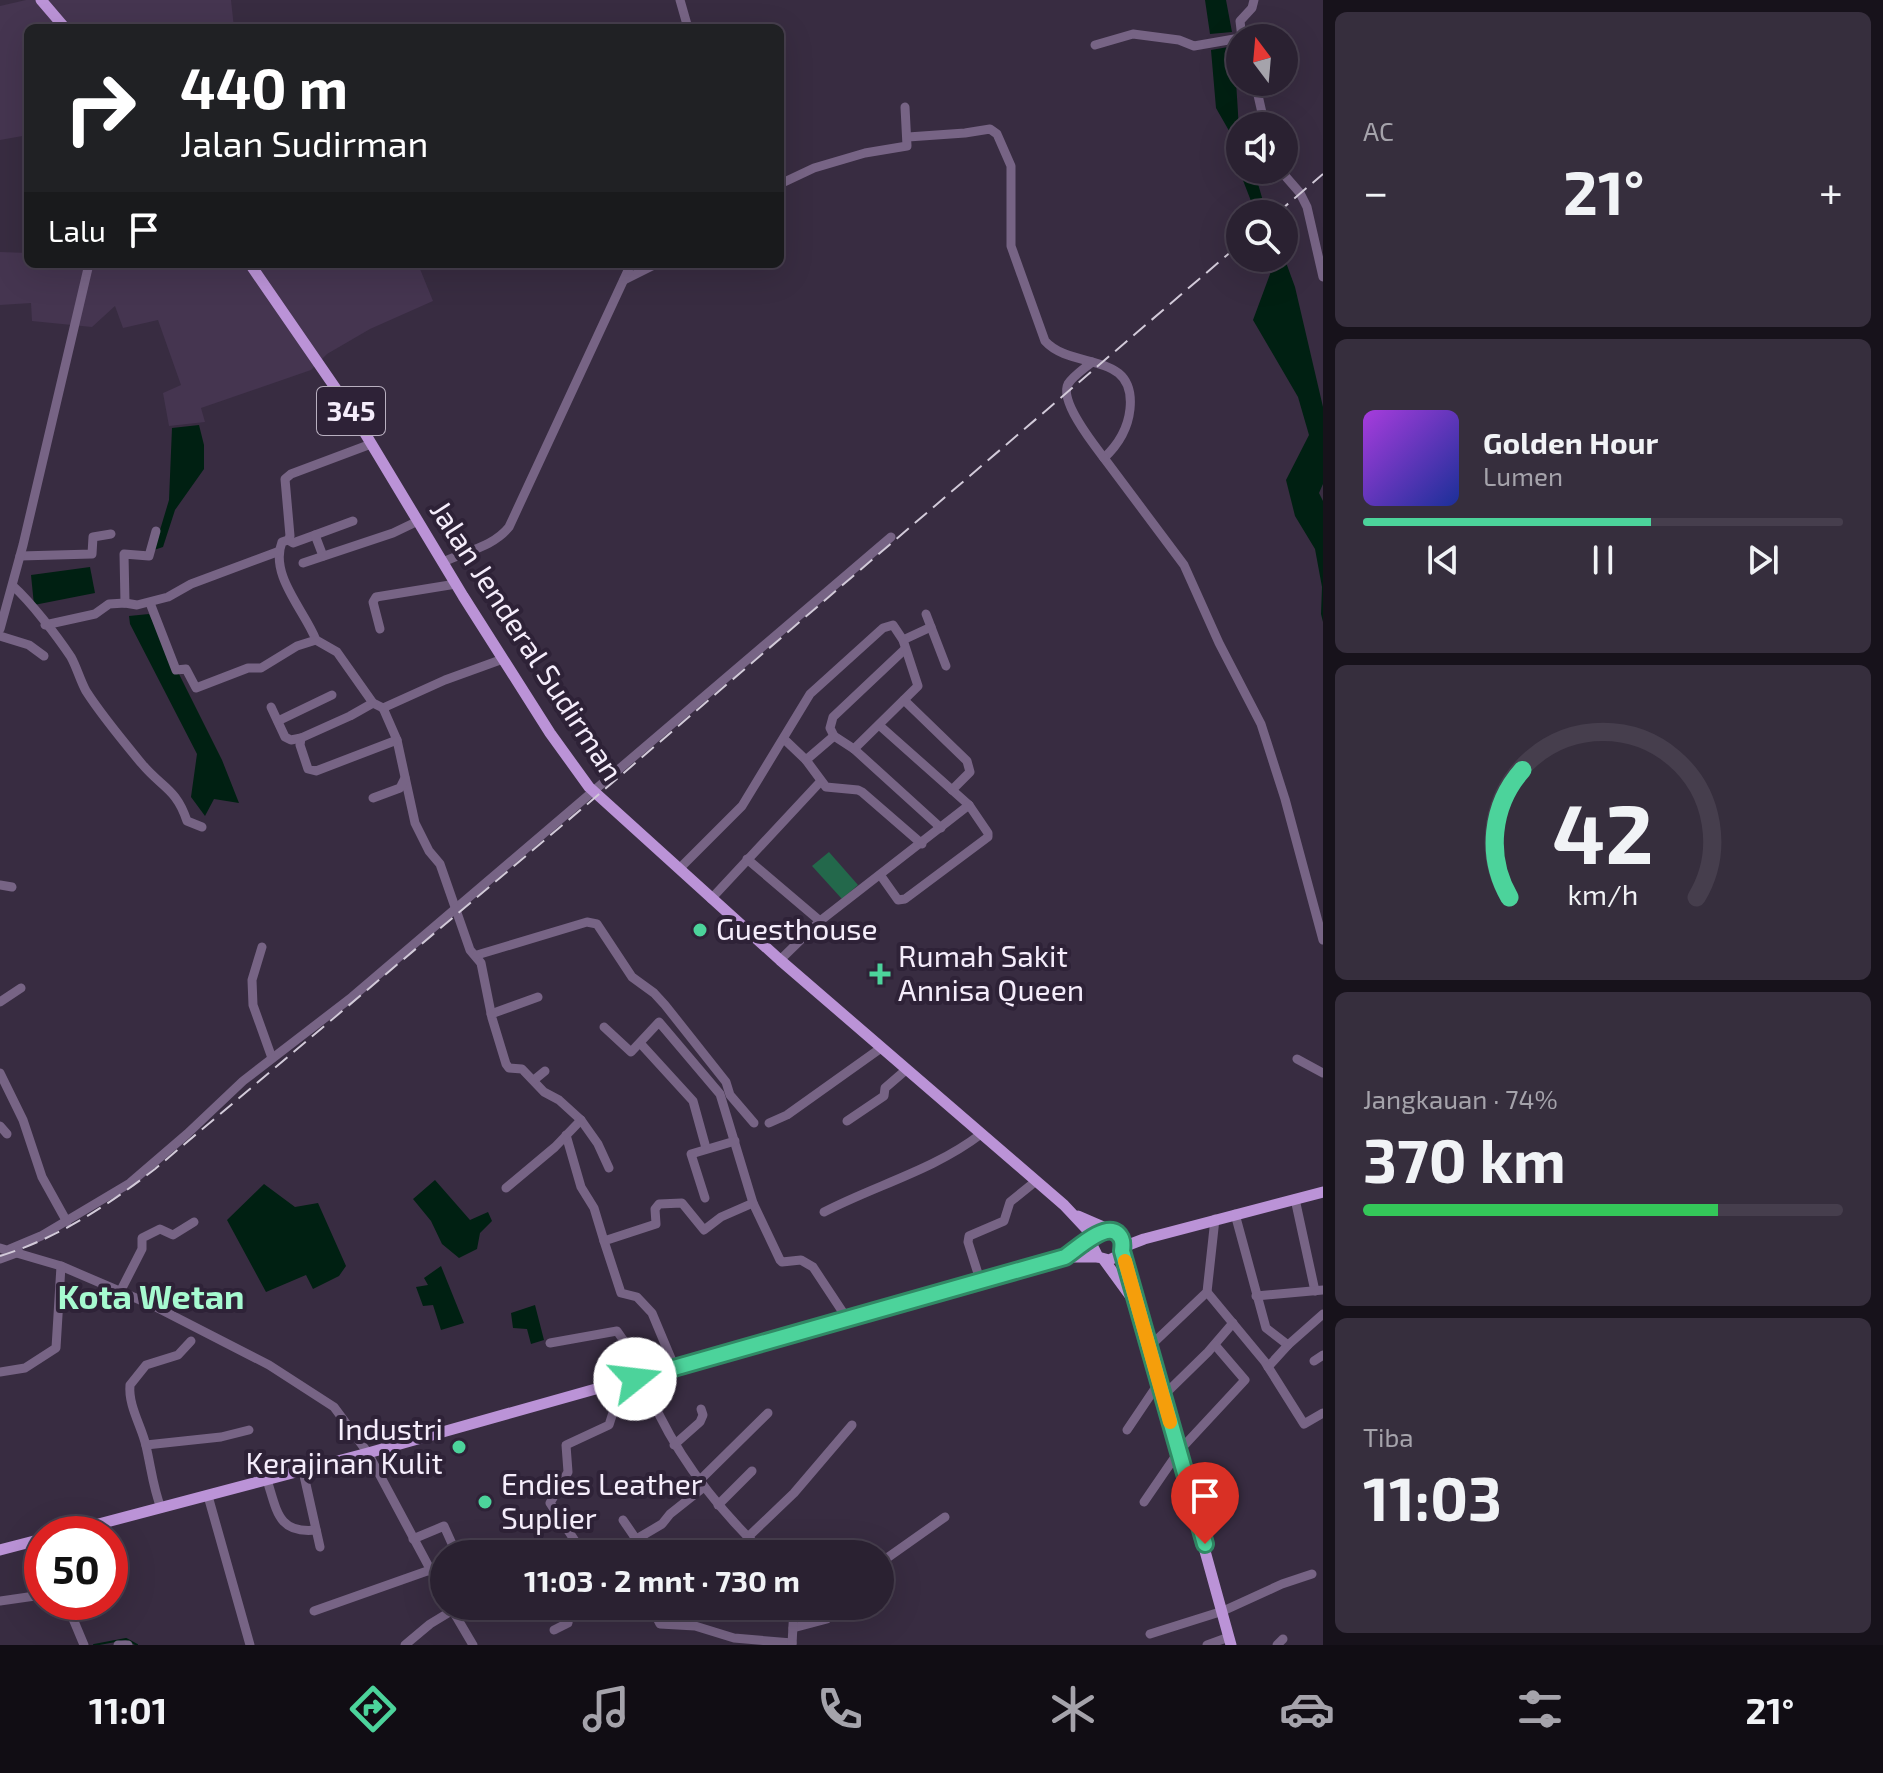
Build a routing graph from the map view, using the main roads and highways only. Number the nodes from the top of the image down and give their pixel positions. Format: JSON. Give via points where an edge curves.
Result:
{"nodes":[{"id":1,"x":41,"y":0,"type":"edge"},
{"id":2,"x":62,"y":24,"type":"edge"},
{"id":3,"x":253,"y":268,"type":"edge"},
{"id":4,"x":1323,"y":1192,"type":"edge"},
{"id":5,"x":1074,"y":1214,"type":"junction"},
{"id":6,"x":1115,"y":1232,"type":"junction"},
{"id":7,"x":1094,"y":1237,"type":"junction"},
{"id":8,"x":1143,"y":1239,"type":"junction"},
{"id":9,"x":1122,"y":1249,"type":"junction"},
{"id":10,"x":1065,"y":1257,"type":"junction"},
{"id":11,"x":1101,"y":1259,"type":"junction"},
{"id":12,"x":1134,"y":1300,"type":"junction"},
{"id":13,"x":128,"y":1517,"type":"edge"},
{"id":14,"x":24,"y":1543,"type":"edge"},
{"id":15,"x":0,"y":1549,"type":"edge"},
{"id":16,"x":1230,"y":1641,"type":"edge"}],
"edges":[{"from":1,"to":2,"type":"main road"},
{"from":3,"to":5,"type":"main road","name":"Jalan Jenderal Sudirman","number":"345","via":[[593,792]]},
{"from":4,"to":8,"type":"main road"},
{"from":5,"to":6,"type":"main road","name":"Jalan Jenderal Sudirman","number":"345"},
{"from":5,"to":7,"type":"main road","name":"Jalan Jenderal Sudirman","number":"345"},
{"from":6,"to":7,"type":"main road"},
{"from":6,"to":8,"type":"main road","name":"Jalan Jenderal Sudirman"},
{"from":6,"to":9,"type":"main road"},
{"from":7,"to":10,"type":"main road"},
{"from":7,"to":11,"type":"main road","via":[[1092,1245]]},
{"from":8,"to":9,"type":"main road"},
{"from":9,"to":11,"type":"main road","via":[[1113,1260]]},
{"from":9,"to":12,"type":"main road"},
{"from":10,"to":11,"type":"main road"},
{"from":10,"to":13,"type":"main road"},
{"from":11,"to":12,"type":"main road"},
{"from":12,"to":16,"type":"main road"},
{"from":14,"to":15,"type":"main road"}]}
